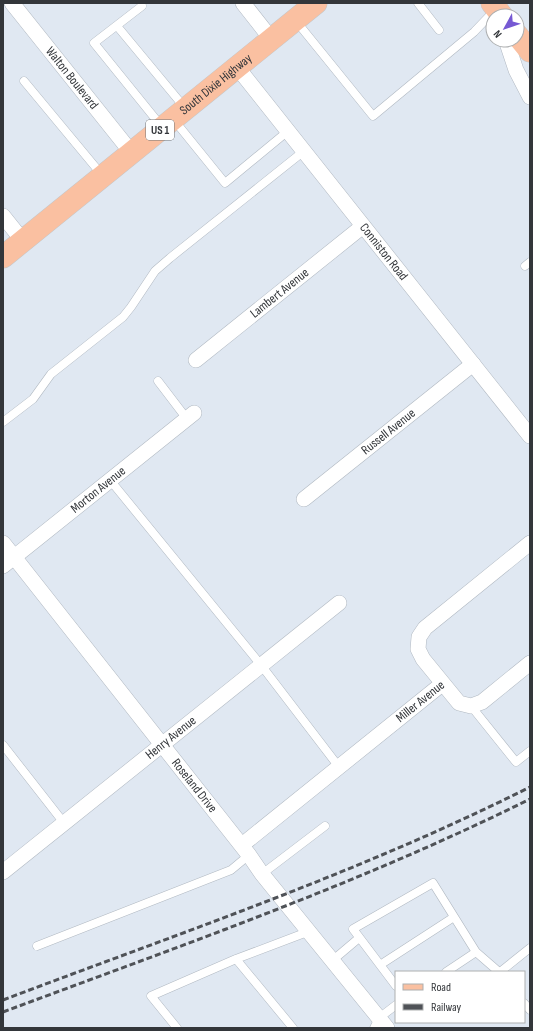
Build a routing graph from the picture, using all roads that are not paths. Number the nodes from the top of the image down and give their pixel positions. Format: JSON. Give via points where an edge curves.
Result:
{"nodes":[{"id":1,"x":12,"y":3,"type":"edge"},
{"id":2,"x":243,"y":3,"type":"edge"},
{"id":3,"x":316,"y":3,"type":"edge"},
{"id":4,"x":418,"y":3,"type":"edge"},
{"id":5,"x":142,"y":6,"type":"dead end"},
{"id":6,"x":295,"y":20,"type":"junction"},
{"id":7,"x":485,"y":23,"type":"edge"},
{"id":8,"x":117,"y":26,"type":"junction"},
{"id":9,"x":439,"y":30,"type":"dead end"},
{"id":10,"x":272,"y":40,"type":"junction"},
{"id":11,"x":509,"y":48,"type":"edge"},
{"id":12,"x":237,"y":67,"type":"junction"},
{"id":13,"x":24,"y":81,"type":"dead end"},
{"id":14,"x":530,"y":97,"type":"edge"},
{"id":15,"x":174,"y":119,"type":"junction"},
{"id":16,"x":288,"y":131,"type":"junction"},
{"id":17,"x":304,"y":151,"type":"junction"},
{"id":18,"x":131,"y":152,"type":"junction"},
{"id":19,"x":103,"y":176,"type":"junction"},
{"id":20,"x":3,"y":216,"type":"edge"},
{"id":21,"x":363,"y":226,"type":"junction"},
{"id":22,"x":23,"y":241,"type":"junction"},
{"id":23,"x":3,"y":256,"type":"edge"},
{"id":24,"x":196,"y":360,"type":"dead end"},
{"id":25,"x":472,"y":364,"type":"junction"},
{"id":26,"x":158,"y":381,"type":"dead end"},
{"id":27,"x":191,"y":416,"type":"joint"},
{"id":28,"x":3,"y":422,"type":"edge"},
{"id":29,"x":530,"y":436,"type":"edge"},
{"id":30,"x":110,"y":480,"type":"junction"},
{"id":31,"x":304,"y":499,"type":"dead end"},
{"id":32,"x":3,"y":543,"type":"edge"},
{"id":33,"x":530,"y":543,"type":"edge"},
{"id":34,"x":9,"y":562,"type":"edge"},
{"id":35,"x":339,"y":603,"type":"dead end"},
{"id":36,"x":530,"y":663,"type":"edge"},
{"id":37,"x":261,"y":665,"type":"junction"},
{"id":38,"x":442,"y":684,"type":"junction"},
{"id":39,"x":471,"y":706,"type":"junction"},
{"id":40,"x":162,"y":744,"type":"junction"},
{"id":41,"x":3,"y":745,"type":"edge"},
{"id":42,"x":530,"y":751,"type":"edge"},
{"id":43,"x":339,"y":767,"type":"junction"},
{"id":44,"x":64,"y":823,"type":"junction"},
{"id":45,"x":325,"y":826,"type":"dead end"},
{"id":46,"x":246,"y":850,"type":"junction"},
{"id":47,"x":3,"y":872,"type":"edge"},
{"id":48,"x":262,"y":874,"type":"junction"},
{"id":49,"x":454,"y":917,"type":"junction"},
{"id":50,"x":310,"y":931,"type":"junction"},
{"id":51,"x":359,"y":938,"type":"junction"},
{"id":52,"x":37,"y":946,"type":"dead end"},
{"id":53,"x":530,"y":948,"type":"edge"},
{"id":54,"x":476,"y":952,"type":"junction"},
{"id":55,"x":236,"y":959,"type":"junction"},
{"id":56,"x":333,"y":960,"type":"junction"},
{"id":57,"x":380,"y":965,"type":"junction"},
{"id":58,"x":448,"y":971,"type":"edge"},
{"id":59,"x":499,"y":971,"type":"edge"},
{"id":60,"x":501,"y":971,"type":"edge"},
{"id":61,"x":395,"y":985,"type":"edge"},
{"id":62,"x":395,"y":1006,"type":"edge"},
{"id":63,"x":380,"y":1024,"type":"edge"},
{"id":64,"x":176,"y":1028,"type":"edge"},
{"id":65,"x":293,"y":1028,"type":"edge"}],
"edges":[{"from":1,"to":18,"type":"street","name":"Walton Boulevard"},
{"from":2,"to":10,"type":"street"},
{"from":3,"to":6,"type":"main road","name":"South Dixie Highway","number":"US 1"},
{"from":4,"to":9,"type":"lane"},
{"from":5,"to":8,"type":"lane"},
{"from":6,"to":7,"type":"lane","via":[[373,116]]},
{"from":6,"to":10,"type":"main road","name":"South Dixie Highway","number":"US 1"},
{"from":8,"to":15,"type":"lane"},
{"from":8,"to":15,"type":"lane","via":[[94,44]]},
{"from":10,"to":12,"type":"main road","name":"South Dixie Highway","number":"US 1"},
{"from":11,"to":14,"type":"street","via":[[516,70]]},
{"from":12,"to":15,"type":"main road","name":"South Dixie Highway","number":"US 1"},
{"from":12,"to":16,"type":"street","name":"Conniston Road"},
{"from":13,"to":19,"type":"lane"},
{"from":15,"to":16,"type":"lane","via":[[225,183]]},
{"from":15,"to":18,"type":"main road","name":"South Dixie Highway","number":"US 1"},
{"from":16,"to":17,"type":"street","name":"Conniston Road"},
{"from":17,"to":21,"type":"street","name":"Conniston Road"},
{"from":17,"to":28,"type":"lane","via":[[155,271],[123,317],[51,374],[33,399]]},
{"from":18,"to":19,"type":"main road","name":"South Dixie Highway","number":"US 1"},
{"from":19,"to":22,"type":"main road","name":"South Dixie Highway","number":"US 1"},
{"from":20,"to":22,"type":"street"},
{"from":21,"to":24,"type":"street","name":"Lambert Avenue"},
{"from":21,"to":25,"type":"street","name":"Conniston Road"},
{"from":22,"to":23,"type":"main road","name":"South Dixie Highway","number":"US 1"},
{"from":25,"to":29,"type":"street","name":"Conniston Road"},
{"from":25,"to":31,"type":"street","name":"Russell Avenue"},
{"from":26,"to":27,"type":"lane"},
{"from":27,"to":30,"type":"street","name":"Morton Avenue"},
{"from":30,"to":34,"type":"street","name":"Morton Avenue"},
{"from":30,"to":37,"type":"lane"},
{"from":32,"to":34,"type":"street","name":"Roseland Drive"},
{"from":33,"to":38,"type":"street","name":"Miller Avenue","via":[[425,628],[419,637],[418,649]]},
{"from":34,"to":40,"type":"street","name":"Roseland Drive"},
{"from":35,"to":37,"type":"street","name":"Henry Avenue"},
{"from":36,"to":39,"type":"street","via":[[482,702]]},
{"from":37,"to":40,"type":"street","name":"Henry Avenue"},
{"from":37,"to":43,"type":"lane"},
{"from":38,"to":39,"type":"street","via":[[459,703]]},
{"from":38,"to":43,"type":"street","name":"Miller Avenue"},
{"from":39,"to":42,"type":"lane","via":[[516,762]]},
{"from":40,"to":44,"type":"street","name":"Henry Avenue"},
{"from":40,"to":46,"type":"street","name":"Roseland Drive"},
{"from":41,"to":44,"type":"lane"},
{"from":43,"to":46,"type":"street","name":"Miller Avenue"},
{"from":44,"to":47,"type":"street","name":"Henry Avenue"},
{"from":45,"to":48,"type":"lane"},
{"from":46,"to":48,"type":"street","name":"Roseland Drive"},
{"from":46,"to":52,"type":"lane","via":[[232,870]]},
{"from":48,"to":50,"type":"street","name":"Roseland Drive"},
{"from":49,"to":51,"type":"lane","via":[[433,883],[353,930]]},
{"from":49,"to":54,"type":"lane"},
{"from":49,"to":57,"type":"lane"},
{"from":50,"to":55,"type":"lane"},
{"from":50,"to":56,"type":"street","name":"Roseland Drive"},
{"from":51,"to":56,"type":"lane"},
{"from":51,"to":57,"type":"lane"},
{"from":53,"to":60,"type":"lane"},
{"from":54,"to":58,"type":"lane"},
{"from":54,"to":59,"type":"lane"},
{"from":55,"to":64,"type":"lane","via":[[151,996]]},
{"from":55,"to":65,"type":"lane"},
{"from":56,"to":63,"type":"street","name":"Roseland Drive"},
{"from":57,"to":61,"type":"lane"},
{"from":62,"to":63,"type":"lane"}]}
